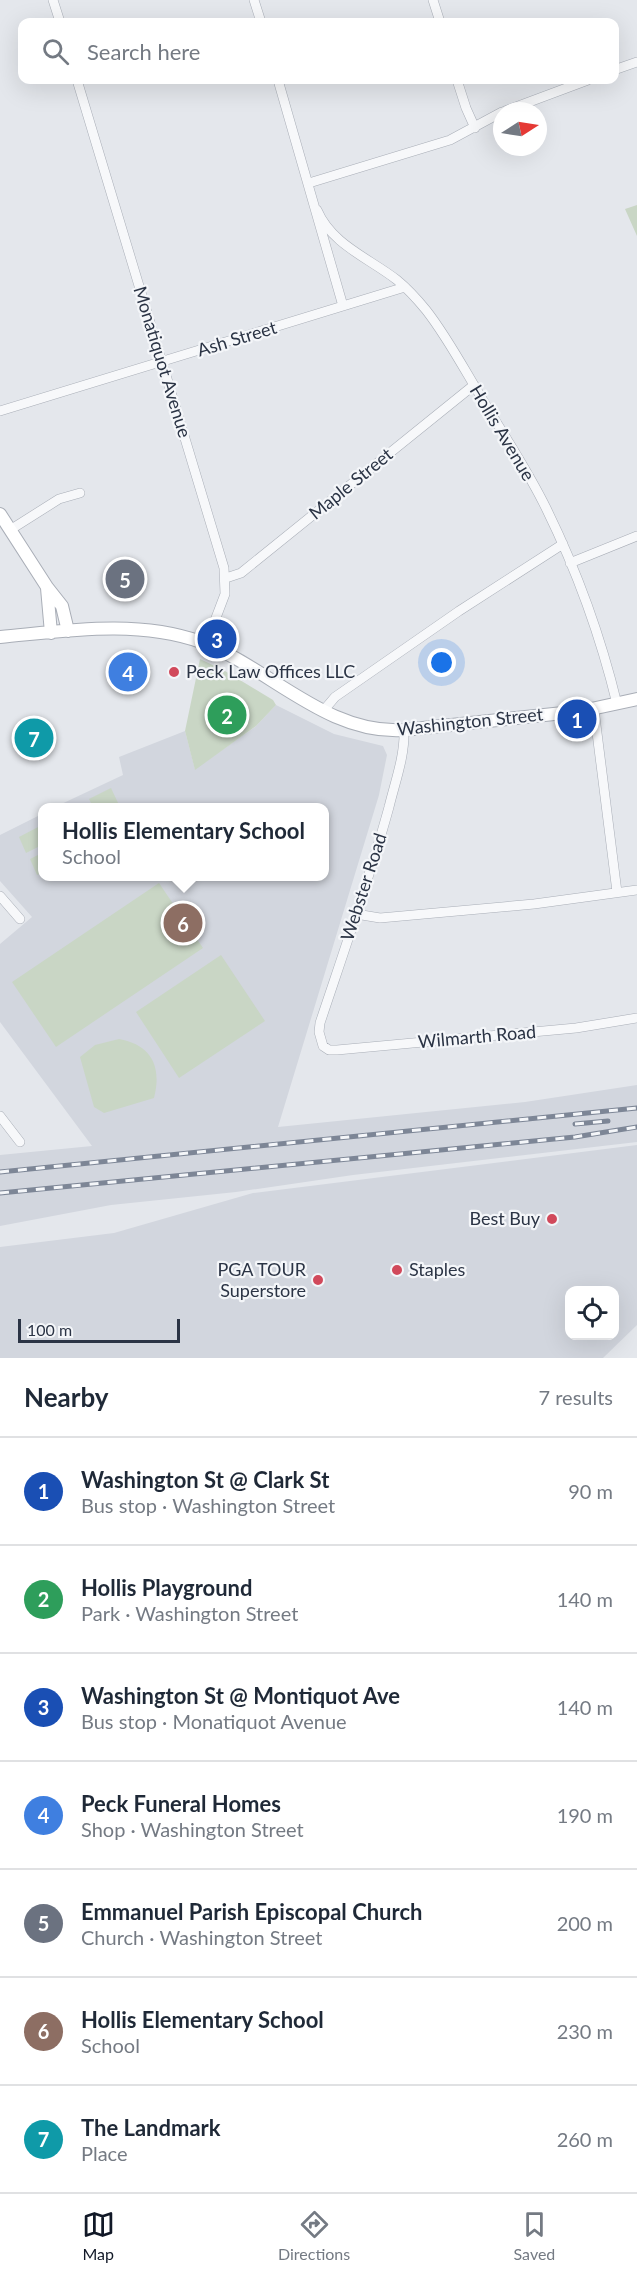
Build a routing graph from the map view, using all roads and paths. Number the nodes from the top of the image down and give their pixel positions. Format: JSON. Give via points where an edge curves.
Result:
{"nodes":[{"id":1,"x":53,"y":0,"type":"edge"},
{"id":2,"x":254,"y":0,"type":"edge"},
{"id":3,"x":433,"y":0,"type":"edge"},
{"id":4,"x":59,"y":18,"type":"edge"},
{"id":5,"x":260,"y":18,"type":"edge"},
{"id":6,"x":439,"y":18,"type":"edge"},
{"id":7,"x":637,"y":62,"type":"edge"},
{"id":8,"x":619,"y":69,"type":"edge"},
{"id":9,"x":78,"y":84,"type":"edge"},
{"id":10,"x":279,"y":84,"type":"edge"},
{"id":11,"x":458,"y":84,"type":"edge"},
{"id":12,"x":577,"y":84,"type":"edge"},
{"id":13,"x":530,"y":102,"type":"edge"},
{"id":14,"x":493,"y":118,"type":"edge"},
{"id":15,"x":475,"y":128,"type":"junction"},
{"id":16,"x":309,"y":183,"type":"junction"},
{"id":17,"x":317,"y":210,"type":"junction"},
{"id":18,"x":405,"y":287,"type":"junction"},
{"id":19,"x":344,"y":306,"type":"junction"},
{"id":20,"x":161,"y":362,"type":"junction"},
{"id":21,"x":474,"y":385,"type":"junction"},
{"id":22,"x":0,"y":411,"type":"edge"},
{"id":23,"x":80,"y":493,"type":"dead end"},
{"id":24,"x":0,"y":514,"type":"edge"},
{"id":25,"x":10,"y":530,"type":"junction"},
{"id":26,"x":637,"y":536,"type":"edge"},
{"id":27,"x":563,"y":544,"type":"junction"},
{"id":28,"x":570,"y":563,"type":"junction"},
{"id":29,"x":226,"y":578,"type":"junction"},
{"id":30,"x":47,"y":587,"type":"junction"},
{"id":31,"x":68,"y":631,"type":"junction"},
{"id":32,"x":51,"y":633,"type":"junction"},
{"id":33,"x":0,"y":637,"type":"edge"},
{"id":34,"x":206,"y":644,"type":"junction"},
{"id":35,"x":637,"y":699,"type":"edge"},
{"id":36,"x":618,"y":704,"type":"junction"},
{"id":37,"x":594,"y":709,"type":"junction"},
{"id":38,"x":324,"y":711,"type":"junction"},
{"id":39,"x":404,"y":730,"type":"junction"},
{"id":40,"x":637,"y":890,"type":"edge"},
{"id":41,"x":617,"y":892,"type":"junction"},
{"id":42,"x":0,"y":896,"type":"edge"},
{"id":43,"x":356,"y":914,"type":"junction"},
{"id":44,"x":20,"y":920,"type":"dead end"},
{"id":45,"x":637,"y":1018,"type":"edge"},
{"id":46,"x":321,"y":1042,"type":"joint"},
{"id":47,"x":0,"y":1116,"type":"edge"},
{"id":48,"x":20,"y":1142,"type":"dead end"}],
"edges":[{"from":1,"to":4,"type":"street"},
{"from":2,"to":5,"type":"street"},
{"from":3,"to":6,"type":"street"},
{"from":7,"to":8,"type":"street"},
{"from":9,"to":20,"type":"street","name":"Monatiquot Avenue"},
{"from":10,"to":16,"type":"street","name":"Hollis Avenue"},
{"from":11,"to":15,"type":"street"},
{"from":12,"to":13,"type":"street"},
{"from":14,"to":15,"type":"street"},
{"from":15,"to":16,"type":"street","via":[[441,143]]},
{"from":16,"to":17,"type":"street","name":"Hollis Avenue"},
{"from":17,"to":18,"type":"street","name":"Hollis Avenue","via":[[339,241]]},
{"from":17,"to":19,"type":"street","name":"Hollis Avenue"},
{"from":18,"to":19,"type":"street","name":"Ash Street"},
{"from":18,"to":21,"type":"street","name":"Hollis Avenue","via":[[433,320]]},
{"from":19,"to":20,"type":"street","name":"Ash Street"},
{"from":20,"to":22,"type":"street","name":"Ash Street"},
{"from":20,"to":29,"type":"street","name":"Monatiquot Avenue"},
{"from":21,"to":27,"type":"street","name":"Hollis Avenue","via":[[537,491]]},
{"from":21,"to":29,"type":"street","name":"Maple Street","via":[[241,573]]},
{"from":23,"to":25,"type":"street","via":[[59,499]]},
{"from":24,"to":25,"type":"main road"},
{"from":25,"to":30,"type":"main road"},
{"from":26,"to":28,"type":"street"},
{"from":27,"to":28,"type":"street","name":"Hollis Avenue"},
{"from":27,"to":38,"type":"street","via":[[335,697]]},
{"from":28,"to":36,"type":"street","name":"Hollis Avenue"},
{"from":29,"to":34,"type":"street","name":"Monatiquot Avenue","via":[[224,599]]},
{"from":30,"to":31,"type":"main road","via":[[62,606]]},
{"from":30,"to":32,"type":"main road"},
{"from":31,"to":32,"type":"main road","name":"Washington Street"},
{"from":31,"to":34,"type":"main road","name":"Washington Street","via":[[145,631],[183,636]]},
{"from":32,"to":33,"type":"main road","name":"Washington Street"},
{"from":34,"to":38,"type":"main road","name":"Washington Street"},
{"from":35,"to":36,"type":"main road","name":"Washington Street"},
{"from":36,"to":37,"type":"main road","name":"Washington Street"},
{"from":37,"to":39,"type":"main road","name":"Washington Street"},
{"from":37,"to":41,"type":"street"},
{"from":38,"to":39,"type":"main road","name":"Washington Street","via":[[362,726]]},
{"from":39,"to":43,"type":"street","name":"Webster Road","via":[[396,779]]},
{"from":40,"to":41,"type":"street"},
{"from":41,"to":43,"type":"street","via":[[380,918]]},
{"from":42,"to":44,"type":"street"},
{"from":43,"to":46,"type":"street","name":"Webster Road","via":[[320,1023]]},
{"from":45,"to":46,"type":"street","name":"Wilmarth Road","via":[[576,1028],[337,1050],[325,1049]]},
{"from":47,"to":48,"type":"street"}]}
